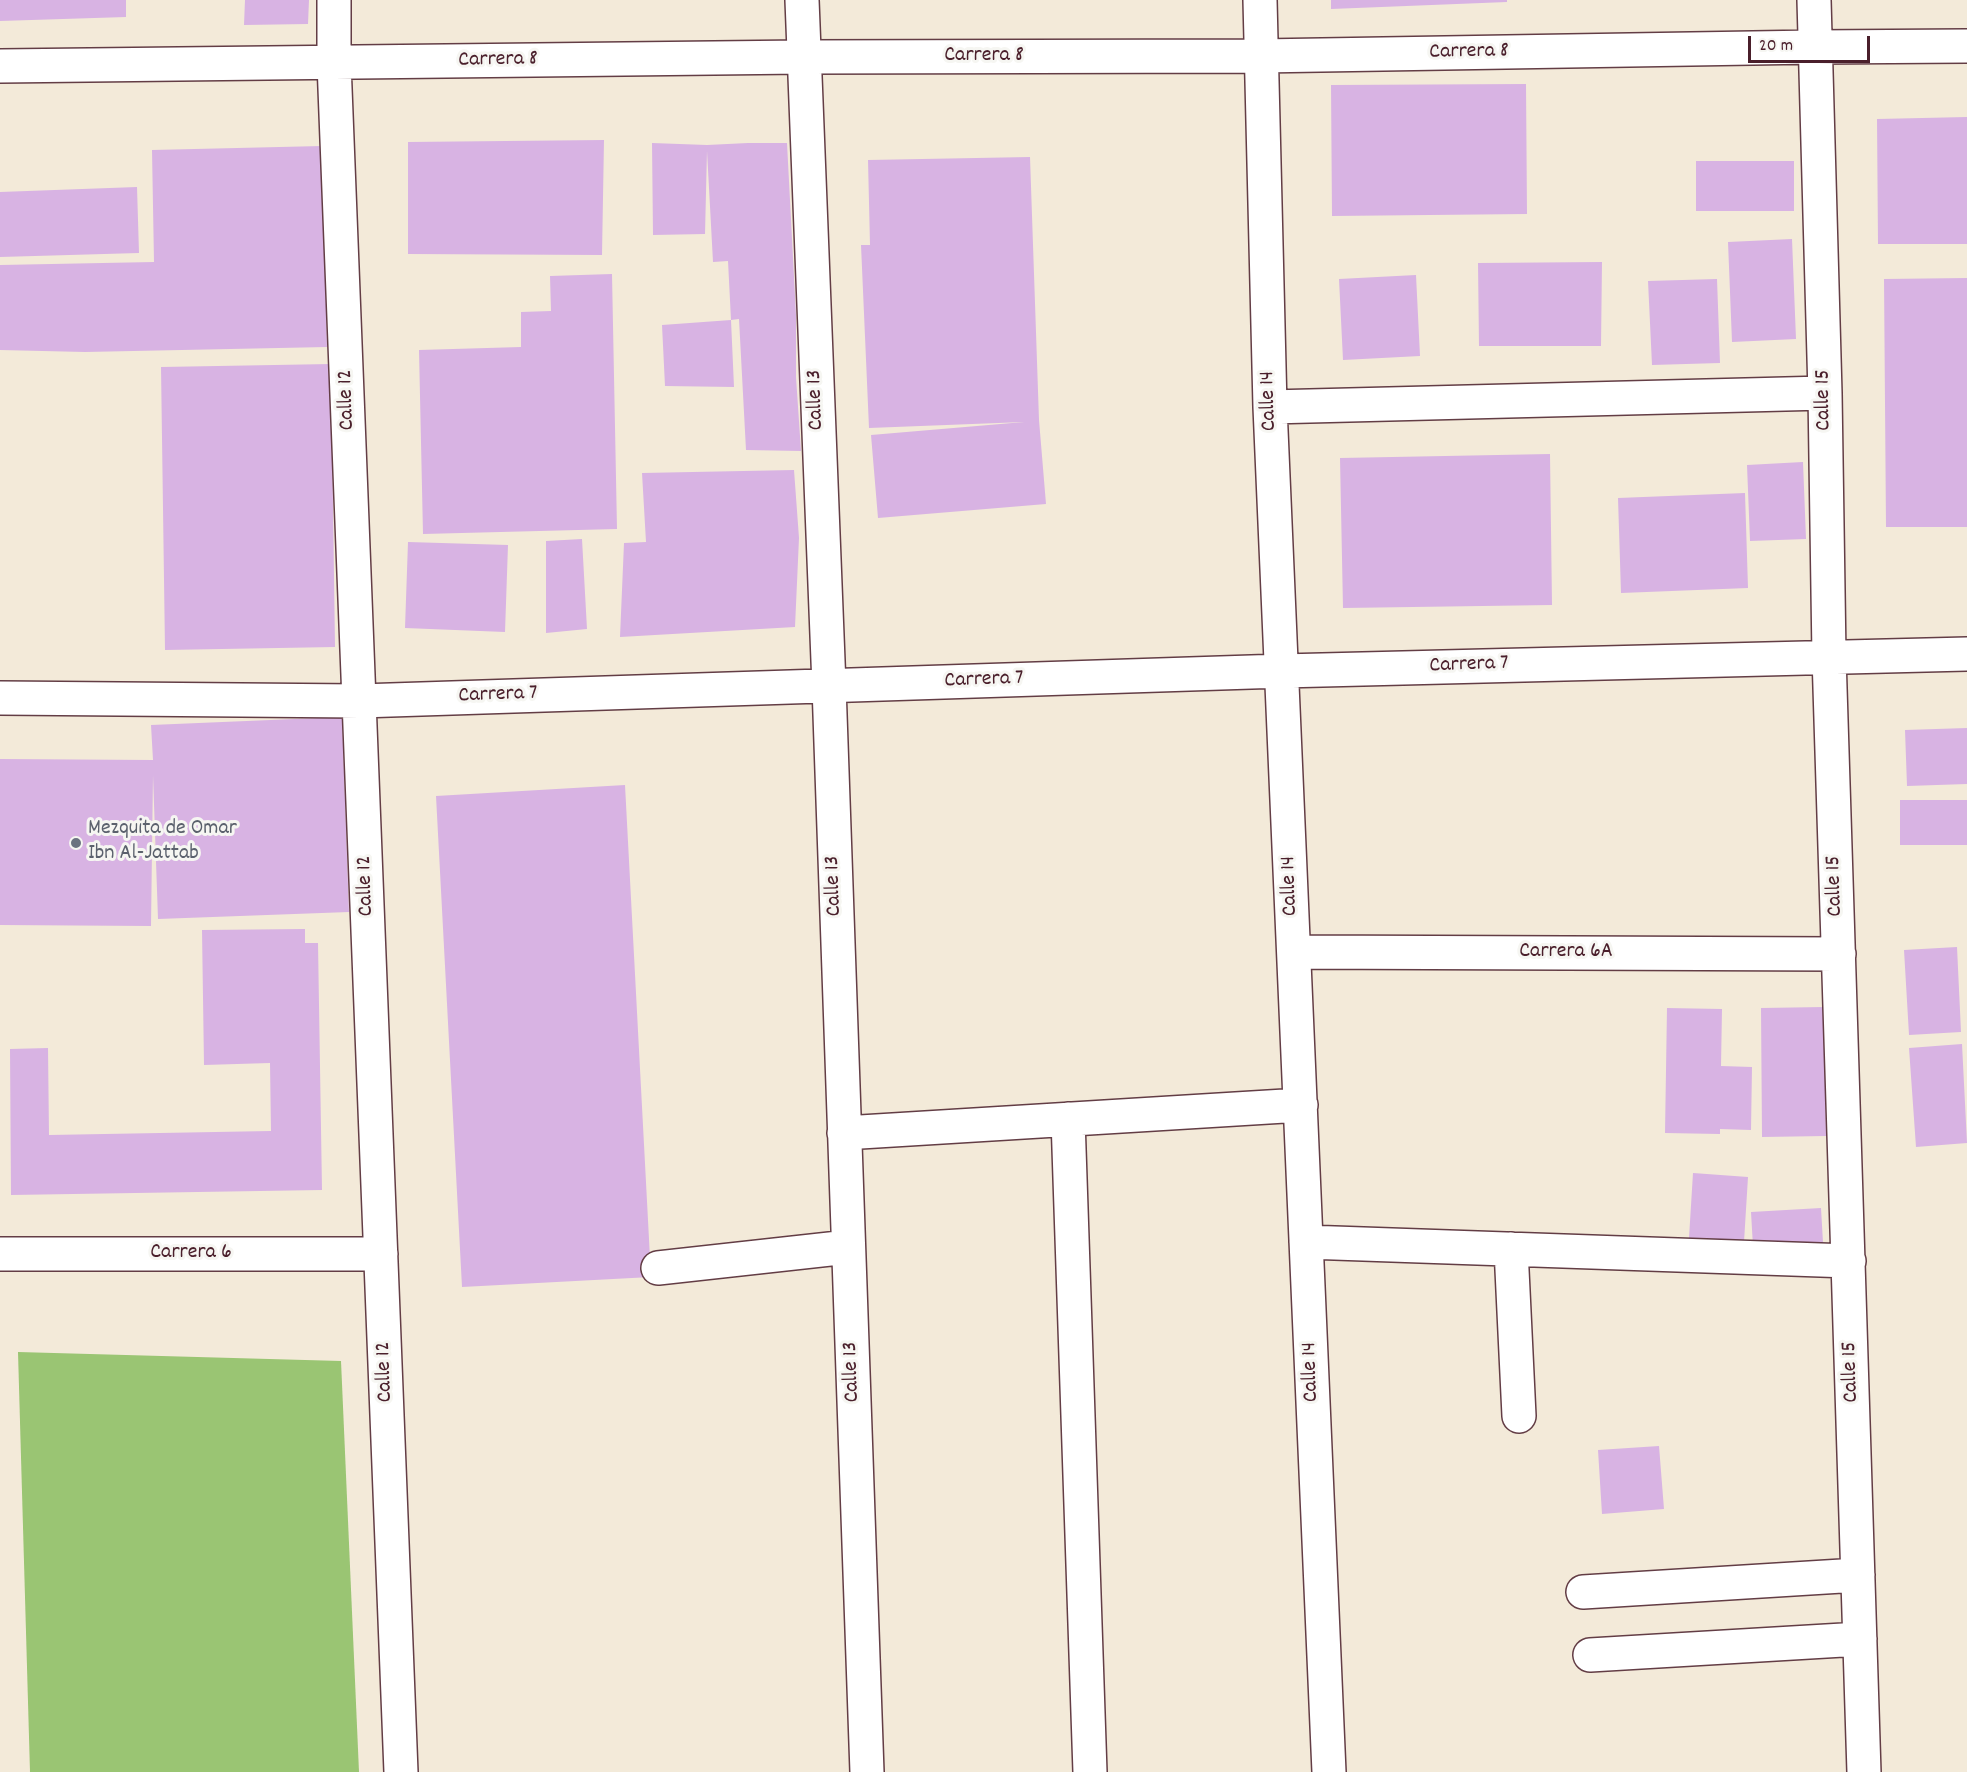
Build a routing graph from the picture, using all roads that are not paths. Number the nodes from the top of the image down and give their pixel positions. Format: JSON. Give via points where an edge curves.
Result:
{"nodes":[{"id":1,"x":334,"y":0,"type":"edge"},
{"id":2,"x":802,"y":0,"type":"edge"},
{"id":3,"x":1260,"y":0,"type":"edge"},
{"id":4,"x":1814,"y":0,"type":"edge"},
{"id":5,"x":1967,"y":46,"type":"edge"},
{"id":6,"x":1814,"y":47,"type":"junction"},
{"id":7,"x":1260,"y":56,"type":"junction"},
{"id":8,"x":803,"y":57,"type":"junction"},
{"id":9,"x":334,"y":63,"type":"junction"},
{"id":10,"x":0,"y":66,"type":"edge"},
{"id":11,"x":1825,"y":393,"type":"junction"},
{"id":12,"x":1270,"y":407,"type":"junction"},
{"id":13,"x":1967,"y":654,"type":"edge"},
{"id":14,"x":1829,"y":656,"type":"junction"},
{"id":15,"x":1282,"y":671,"type":"junction"},
{"id":16,"x":829,"y":686,"type":"junction"},
{"id":17,"x":0,"y":698,"type":"edge"},
{"id":18,"x":360,"y":701,"type":"junction"},
{"id":19,"x":1294,"y":952,"type":"junction"},
{"id":20,"x":1839,"y":954,"type":"junction"},
{"id":21,"x":1301,"y":1105,"type":"junction"},
{"id":22,"x":1068,"y":1119,"type":"junction"},
{"id":23,"x":844,"y":1133,"type":"junction"},
{"id":24,"x":1306,"y":1242,"type":"junction"},
{"id":25,"x":848,"y":1247,"type":"junction"},
{"id":26,"x":1511,"y":1249,"type":"junction"},
{"id":27,"x":0,"y":1254,"type":"edge"},
{"id":28,"x":381,"y":1254,"type":"junction"},
{"id":29,"x":1849,"y":1261,"type":"junction"},
{"id":30,"x":658,"y":1268,"type":"dead end"},
{"id":31,"x":1519,"y":1416,"type":"dead end"},
{"id":32,"x":1858,"y":1575,"type":"junction"},
{"id":33,"x":1583,"y":1592,"type":"dead end"},
{"id":34,"x":1860,"y":1639,"type":"junction"},
{"id":35,"x":1590,"y":1655,"type":"dead end"},
{"id":36,"x":401,"y":1772,"type":"edge"},
{"id":37,"x":867,"y":1772,"type":"edge"},
{"id":38,"x":1090,"y":1772,"type":"edge"},
{"id":39,"x":1329,"y":1772,"type":"edge"},
{"id":40,"x":1864,"y":1772,"type":"edge"}],
"edges":[{"from":1,"to":9,"type":"street","name":"Calle 12"},
{"from":2,"to":8,"type":"street","name":"Calle 13"},
{"from":3,"to":7,"type":"street","name":"Calle 14"},
{"from":4,"to":6,"type":"street","name":"Calle 15"},
{"from":5,"to":6,"type":"street","name":"Carrera 8"},
{"from":6,"to":7,"type":"street","name":"Carrera 8"},
{"from":6,"to":11,"type":"street","name":"Calle 15"},
{"from":7,"to":8,"type":"street","name":"Carrera 8"},
{"from":7,"to":12,"type":"street","name":"Calle 14"},
{"from":8,"to":9,"type":"street","name":"Carrera 8"},
{"from":8,"to":16,"type":"street","name":"Calle 13"},
{"from":9,"to":10,"type":"street","name":"Carrera 8"},
{"from":9,"to":18,"type":"street","name":"Calle 12"},
{"from":11,"to":12,"type":"street"},
{"from":11,"to":14,"type":"street","name":"Calle 15"},
{"from":12,"to":15,"type":"street","name":"Calle 14"},
{"from":13,"to":14,"type":"street","name":"Carrera 7"},
{"from":14,"to":15,"type":"street","name":"Carrera 7"},
{"from":14,"to":20,"type":"street","name":"Calle 15"},
{"from":15,"to":16,"type":"street","name":"Carrera 7"},
{"from":15,"to":19,"type":"street","name":"Calle 14"},
{"from":16,"to":18,"type":"street","name":"Carrera 7"},
{"from":16,"to":23,"type":"street","name":"Calle 13"},
{"from":17,"to":18,"type":"street","name":"Carrera 7"},
{"from":18,"to":28,"type":"street","name":"Calle 12"},
{"from":19,"to":20,"type":"street","name":"Carrera 6A"},
{"from":19,"to":21,"type":"street","name":"Calle 14"},
{"from":20,"to":29,"type":"street","name":"Calle 15"},
{"from":21,"to":22,"type":"street"},
{"from":21,"to":24,"type":"street","name":"Calle 14"},
{"from":22,"to":23,"type":"street"},
{"from":22,"to":38,"type":"street"},
{"from":23,"to":25,"type":"street","name":"Calle 13"},
{"from":24,"to":26,"type":"street"},
{"from":24,"to":39,"type":"street","name":"Calle 14"},
{"from":25,"to":30,"type":"street"},
{"from":25,"to":37,"type":"street","name":"Calle 13"},
{"from":26,"to":29,"type":"street"},
{"from":26,"to":31,"type":"street"},
{"from":27,"to":28,"type":"street","name":"Carrera 6"},
{"from":28,"to":36,"type":"street","name":"Calle 12"},
{"from":29,"to":32,"type":"street","name":"Calle 15"},
{"from":32,"to":33,"type":"street"},
{"from":32,"to":34,"type":"street","name":"Calle 15"},
{"from":34,"to":35,"type":"street"},
{"from":34,"to":40,"type":"street","name":"Calle 15"}]}
